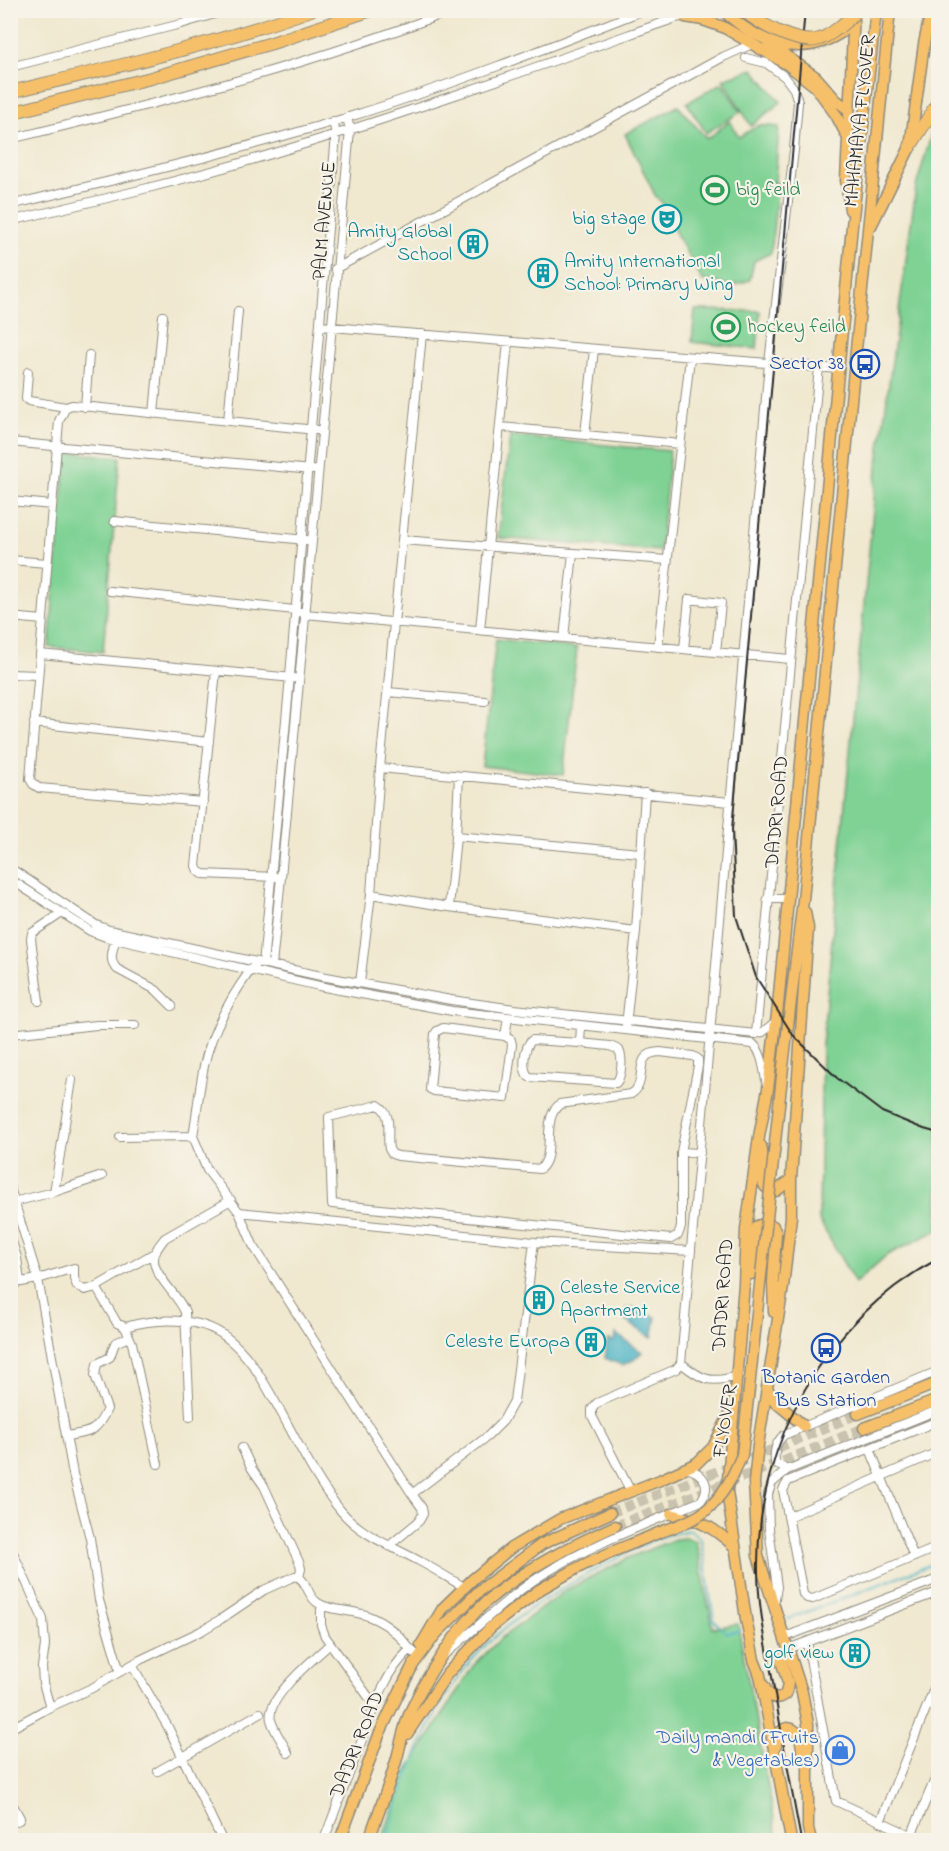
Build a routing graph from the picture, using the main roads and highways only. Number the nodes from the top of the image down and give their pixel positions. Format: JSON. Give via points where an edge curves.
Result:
{"nodes":[{"id":1,"x":311,"y":10,"type":"edge"},
{"id":2,"x":371,"y":10,"type":"edge"},
{"id":3,"x":723,"y":10,"type":"edge"},
{"id":4,"x":744,"y":10,"type":"edge"},
{"id":5,"x":856,"y":10,"type":"edge"},
{"id":6,"x":876,"y":10,"type":"edge"},
{"id":7,"x":890,"y":10,"type":"edge"},
{"id":8,"x":932,"y":10,"type":"edge"},
{"id":9,"x":688,"y":14,"type":"edge"},
{"id":10,"x":853,"y":24,"type":"junction"},
{"id":11,"x":763,"y":39,"type":"junction"},
{"id":12,"x":10,"y":92,"type":"edge"},
{"id":13,"x":939,"y":102,"type":"edge"},
{"id":14,"x":849,"y":110,"type":"junction"},
{"id":15,"x":10,"y":113,"type":"edge"},
{"id":16,"x":848,"y":136,"type":"junction"},
{"id":17,"x":910,"y":147,"type":"junction"},
{"id":18,"x":852,"y":226,"type":"junction"},
{"id":19,"x":867,"y":234,"type":"junction"},
{"id":20,"x":803,"y":900,"type":"junction"},
{"id":21,"x":759,"y":1137,"type":"junction"},
{"id":22,"x":791,"y":1180,"type":"junction"},
{"id":23,"x":744,"y":1284,"type":"junction"},
{"id":24,"x":775,"y":1333,"type":"junction"},
{"id":25,"x":939,"y":1383,"type":"edge"},
{"id":26,"x":767,"y":1387,"type":"junction"},
{"id":27,"x":939,"y":1400,"type":"edge"},
{"id":28,"x":734,"y":1401,"type":"junction"},
{"id":29,"x":858,"y":1414,"type":"tunnel mouth"},
{"id":30,"x":804,"y":1426,"type":"road end"},
{"id":31,"x":864,"y":1428,"type":"tunnel mouth"},
{"id":32,"x":610,"y":1513,"type":"tunnel mouth"},
{"id":33,"x":671,"y":1514,"type":"road end"},
{"id":34,"x":615,"y":1526,"type":"tunnel mouth"},
{"id":35,"x":735,"y":1547,"type":"junction"},
{"id":36,"x":788,"y":1650,"type":"junction"},
{"id":37,"x":413,"y":1656,"type":"junction"},
{"id":38,"x":760,"y":1676,"type":"junction"},
{"id":39,"x":400,"y":1744,"type":"junction"},
{"id":40,"x":776,"y":1764,"type":"junction"},
{"id":41,"x":808,"y":1828,"type":"junction"},
{"id":42,"x":340,"y":1840,"type":"edge"},
{"id":43,"x":369,"y":1840,"type":"edge"},
{"id":44,"x":790,"y":1840,"type":"edge"},
{"id":45,"x":811,"y":1840,"type":"edge"}],
"edges":[{"from":1,"to":12,"type":"highway","via":[[149,58]]},
{"from":2,"to":15,"type":"highway","via":[[151,78]]},
{"from":3,"to":11,"type":"main road"},
{"from":4,"to":5,"type":"highway","bridge":true,"via":[[775,31],[807,40],[816,40],[848,21]]},
{"from":5,"to":10,"type":"main road"},
{"from":6,"to":18,"type":"main road","name":"MAHAMAYA FLYOVER"},
{"from":7,"to":19,"type":"main road","name":"MAHAMAYA FLYOVER"},
{"from":8,"to":17,"type":"main road"},
{"from":9,"to":16,"type":"main road","via":[[723,27],[788,65],[816,87]]},
{"from":10,"to":11,"type":"main road","via":[[841,34],[813,45],[795,47]]},
{"from":10,"to":14,"type":"main road"},
{"from":11,"to":14,"type":"main road","via":[[816,77]]},
{"from":13,"to":17,"type":"highway"},
{"from":14,"to":16,"type":"main road"},
{"from":16,"to":18,"type":"main road","via":[[846,180]]},
{"from":17,"to":19,"type":"main road"},
{"from":18,"to":21,"type":"main road","name":"DADRI ROAD","via":[[788,899],[768,1089]]},
{"from":19,"to":20,"type":"main road","name":"DADRI ROAD"},
{"from":20,"to":22,"type":"main road","via":[[808,928]]},
{"from":20,"to":39,"type":"main road","name":"FLYOVER","bridge":true,"via":[[742,1455],[734,1476],[704,1512],[591,1560],[540,1590],[491,1627],[447,1674]]},
{"from":21,"to":22,"type":"main road","via":[[764,1186],[776,1191]]},
{"from":21,"to":23,"type":"main road","name":"DADRI ROAD","via":[[746,1229]]},
{"from":22,"to":24,"type":"main road","via":[[791,1217]]},
{"from":23,"to":24,"type":"main road","via":[[751,1275],[755,1229],[770,1224],[776,1233],[772,1282]]},
{"from":23,"to":28,"type":"main road","name":"DADRI ROAD"},
{"from":24,"to":26,"type":"main road"},
{"from":25,"to":29,"type":"main road"},
{"from":26,"to":30,"type":"main road","via":[[773,1400]]},
{"from":26,"to":36,"type":"main road","via":[[754,1482],[758,1556]]},
{"from":27,"to":31,"type":"main road"},
{"from":28,"to":35,"type":"main road","via":[[727,1491]]},
{"from":28,"to":37,"type":"main road","via":[[727,1423],[697,1463],[561,1520],[514,1545],[444,1608]]},
{"from":32,"to":37,"type":"main road","via":[[542,1544],[479,1591]]},
{"from":33,"to":35,"type":"main road","via":[[707,1525]]},
{"from":34,"to":39,"type":"main road","name":"DADRI ROAD","via":[[560,1551],[485,1603],[461,1629],[428,1677],[410,1712]]},
{"from":35,"to":38,"type":"main road"},
{"from":36,"to":38,"type":"main road","via":[[781,1660],[789,1687],[783,1696],[769,1696]]},
{"from":36,"to":41,"type":"main road","via":[[808,1724]]},
{"from":37,"to":42,"type":"main road","name":"DADRI ROAD"},
{"from":38,"to":40,"type":"main road"},
{"from":39,"to":43,"type":"main road","name":"DADRI ROAD"},
{"from":40,"to":41,"type":"main road","via":[[778,1735],[788,1729],[796,1731],[802,1742]]},
{"from":40,"to":44,"type":"main road"},
{"from":41,"to":45,"type":"main road"}]}
